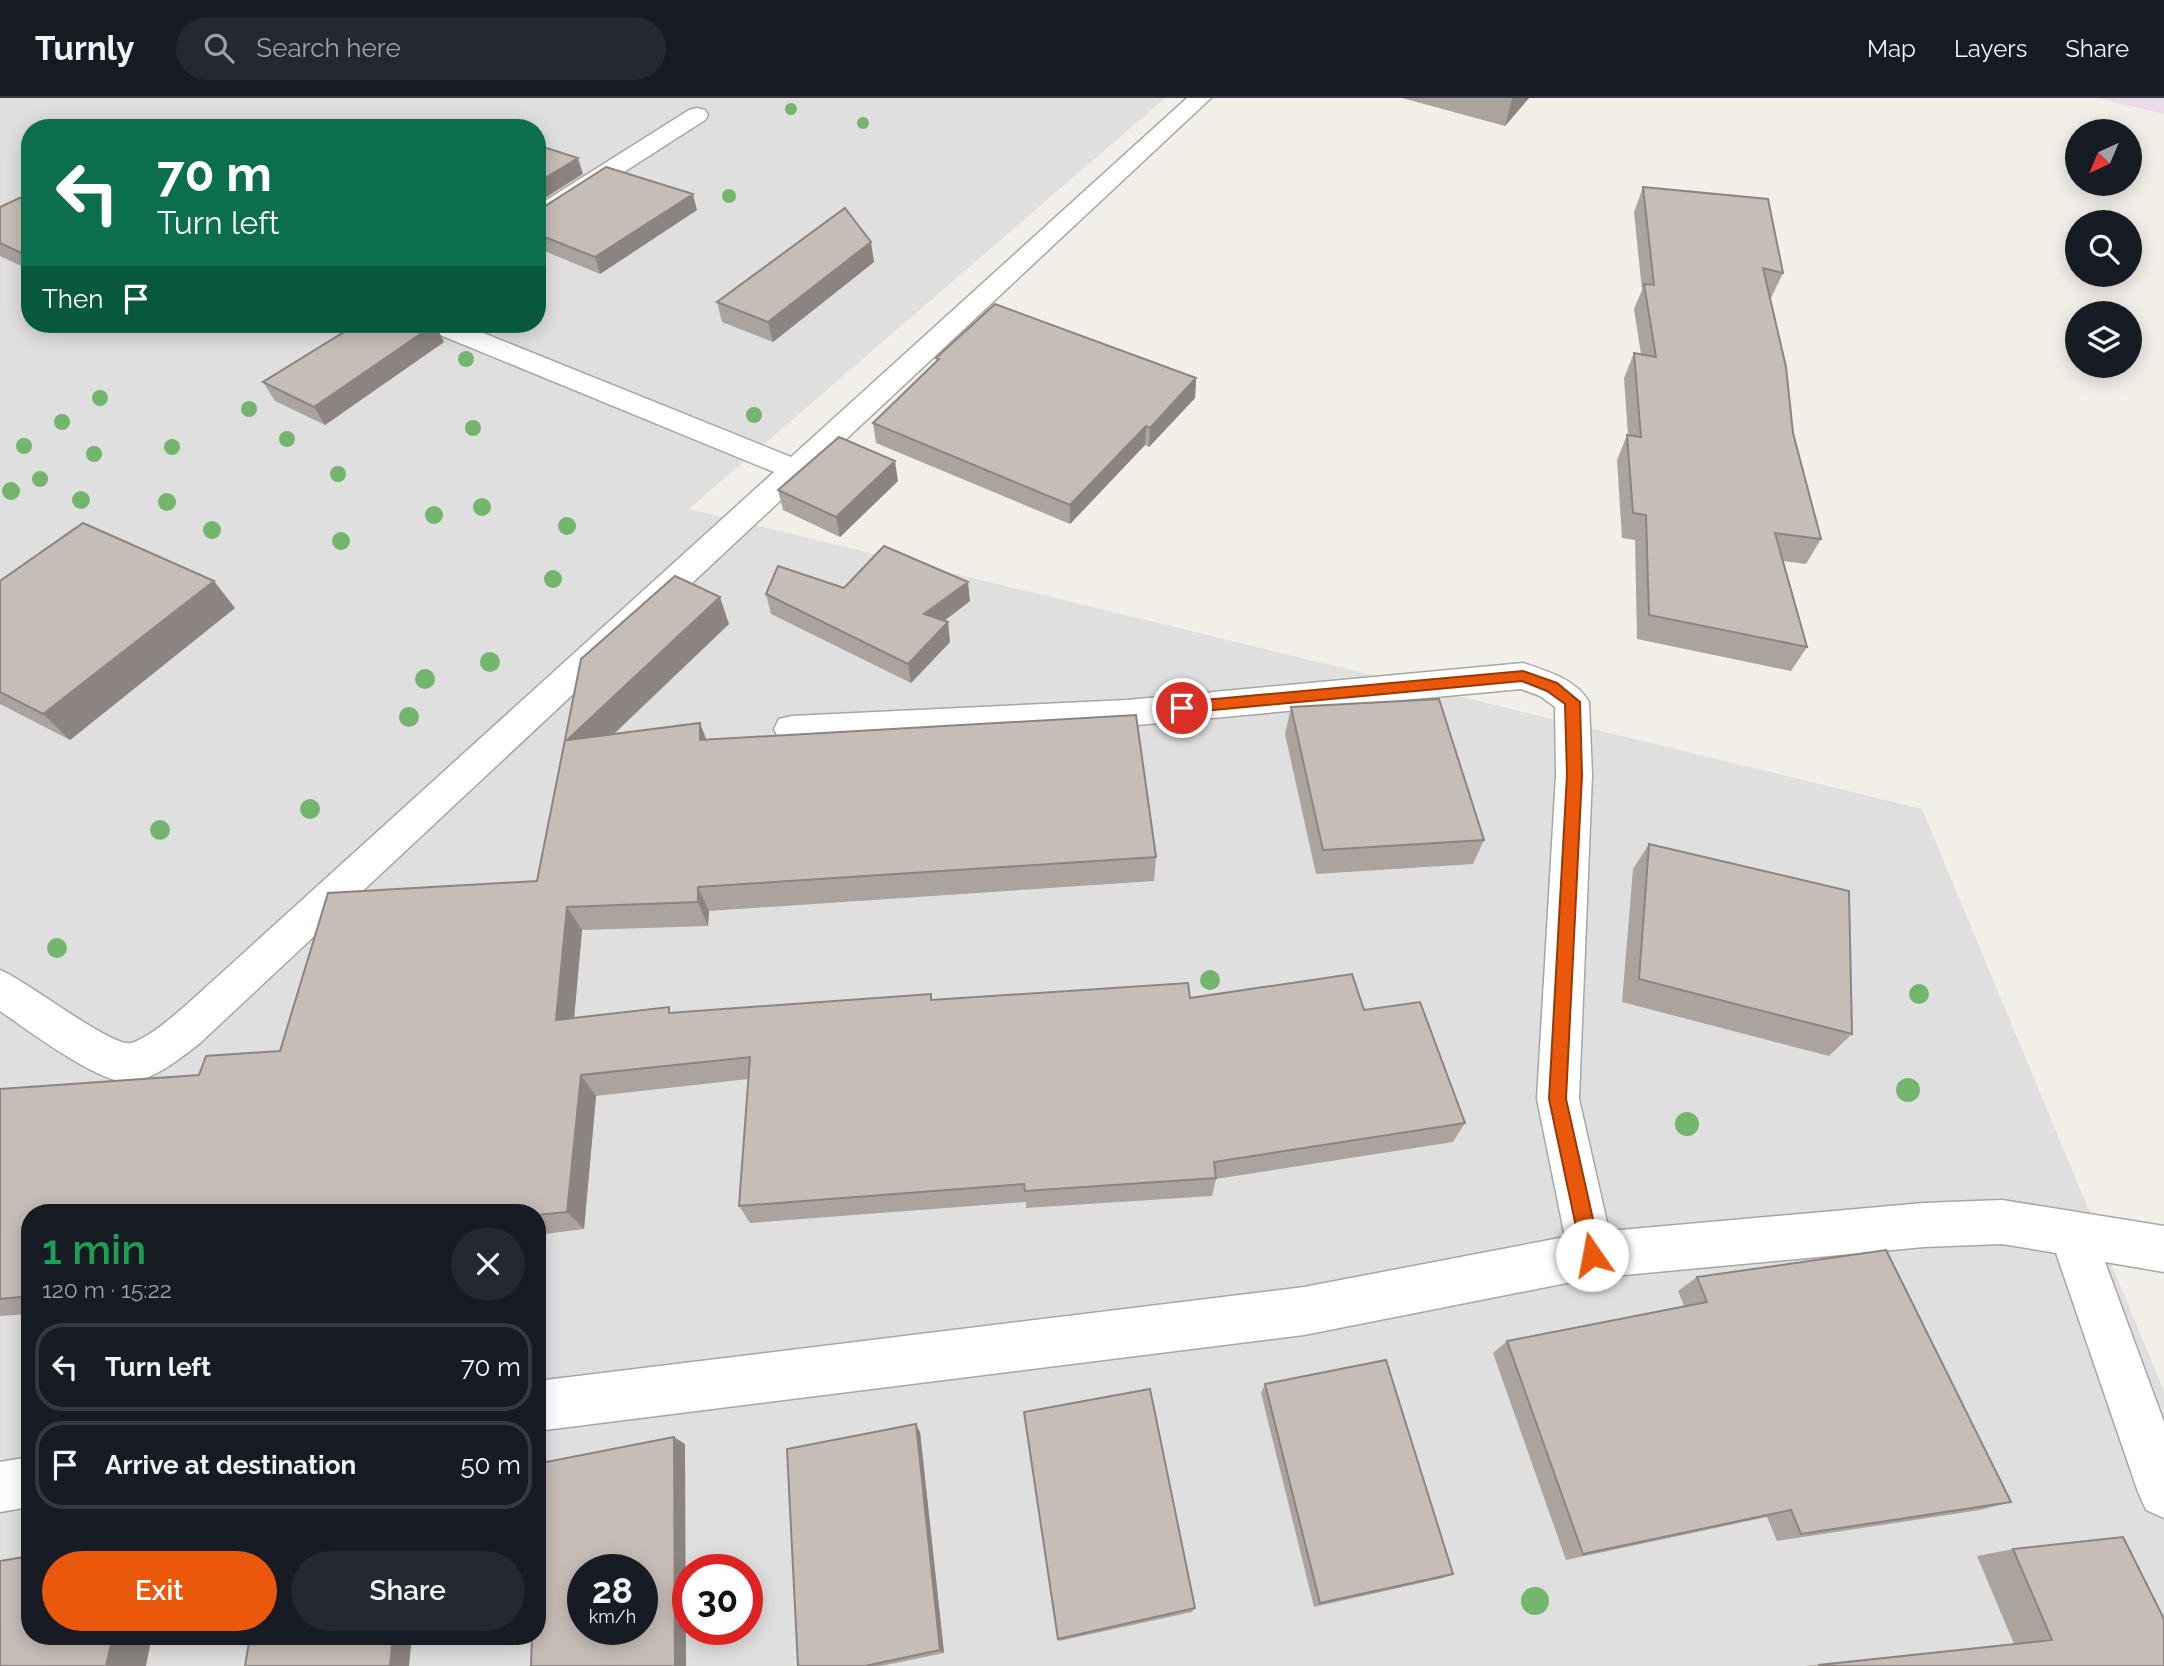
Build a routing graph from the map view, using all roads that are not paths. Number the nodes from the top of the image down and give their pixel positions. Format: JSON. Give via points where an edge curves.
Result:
{"nodes":[{"id":1,"x":1200,"y":98,"type":"edge"},
{"id":2,"x":697,"y":115,"type":"dead end"},
{"id":3,"x":546,"y":211,"type":"edge"},
{"id":4,"x":460,"y":333,"type":"edge"},
{"id":5,"x":796,"y":470,"type":"junction"},
{"id":6,"x":792,"y":729,"type":"dead end"},
{"id":7,"x":0,"y":988,"type":"edge"},
{"id":8,"x":2072,"y":1233,"type":"junction"},
{"id":9,"x":2164,"y":1249,"type":"edge"},
{"id":10,"x":1592,"y":1255,"type":"junction"},
{"id":11,"x":546,"y":1405,"type":"edge"},
{"id":12,"x":21,"y":1484,"type":"edge"},
{"id":13,"x":0,"y":1487,"type":"edge"},
{"id":14,"x":2164,"y":1492,"type":"edge"}],
"edges":[{"from":1,"to":5,"type":"street"},
{"from":2,"to":3,"type":"street"},
{"from":4,"to":5,"type":"street"},
{"from":5,"to":7,"type":"street","via":[[162,1050],[127,1063],[105,1056]]},
{"from":6,"to":10,"type":"street","via":[[1127,713],[1523,676],[1552,687],[1572,702],[1574,775],[1558,1099]]},
{"from":8,"to":9,"type":"street"},
{"from":8,"to":10,"type":"street","via":[[2002,1222],[1924,1225]]},
{"from":8,"to":14,"type":"street"},
{"from":10,"to":11,"type":"street","via":[[1304,1311]]},
{"from":12,"to":13,"type":"street"}]}
